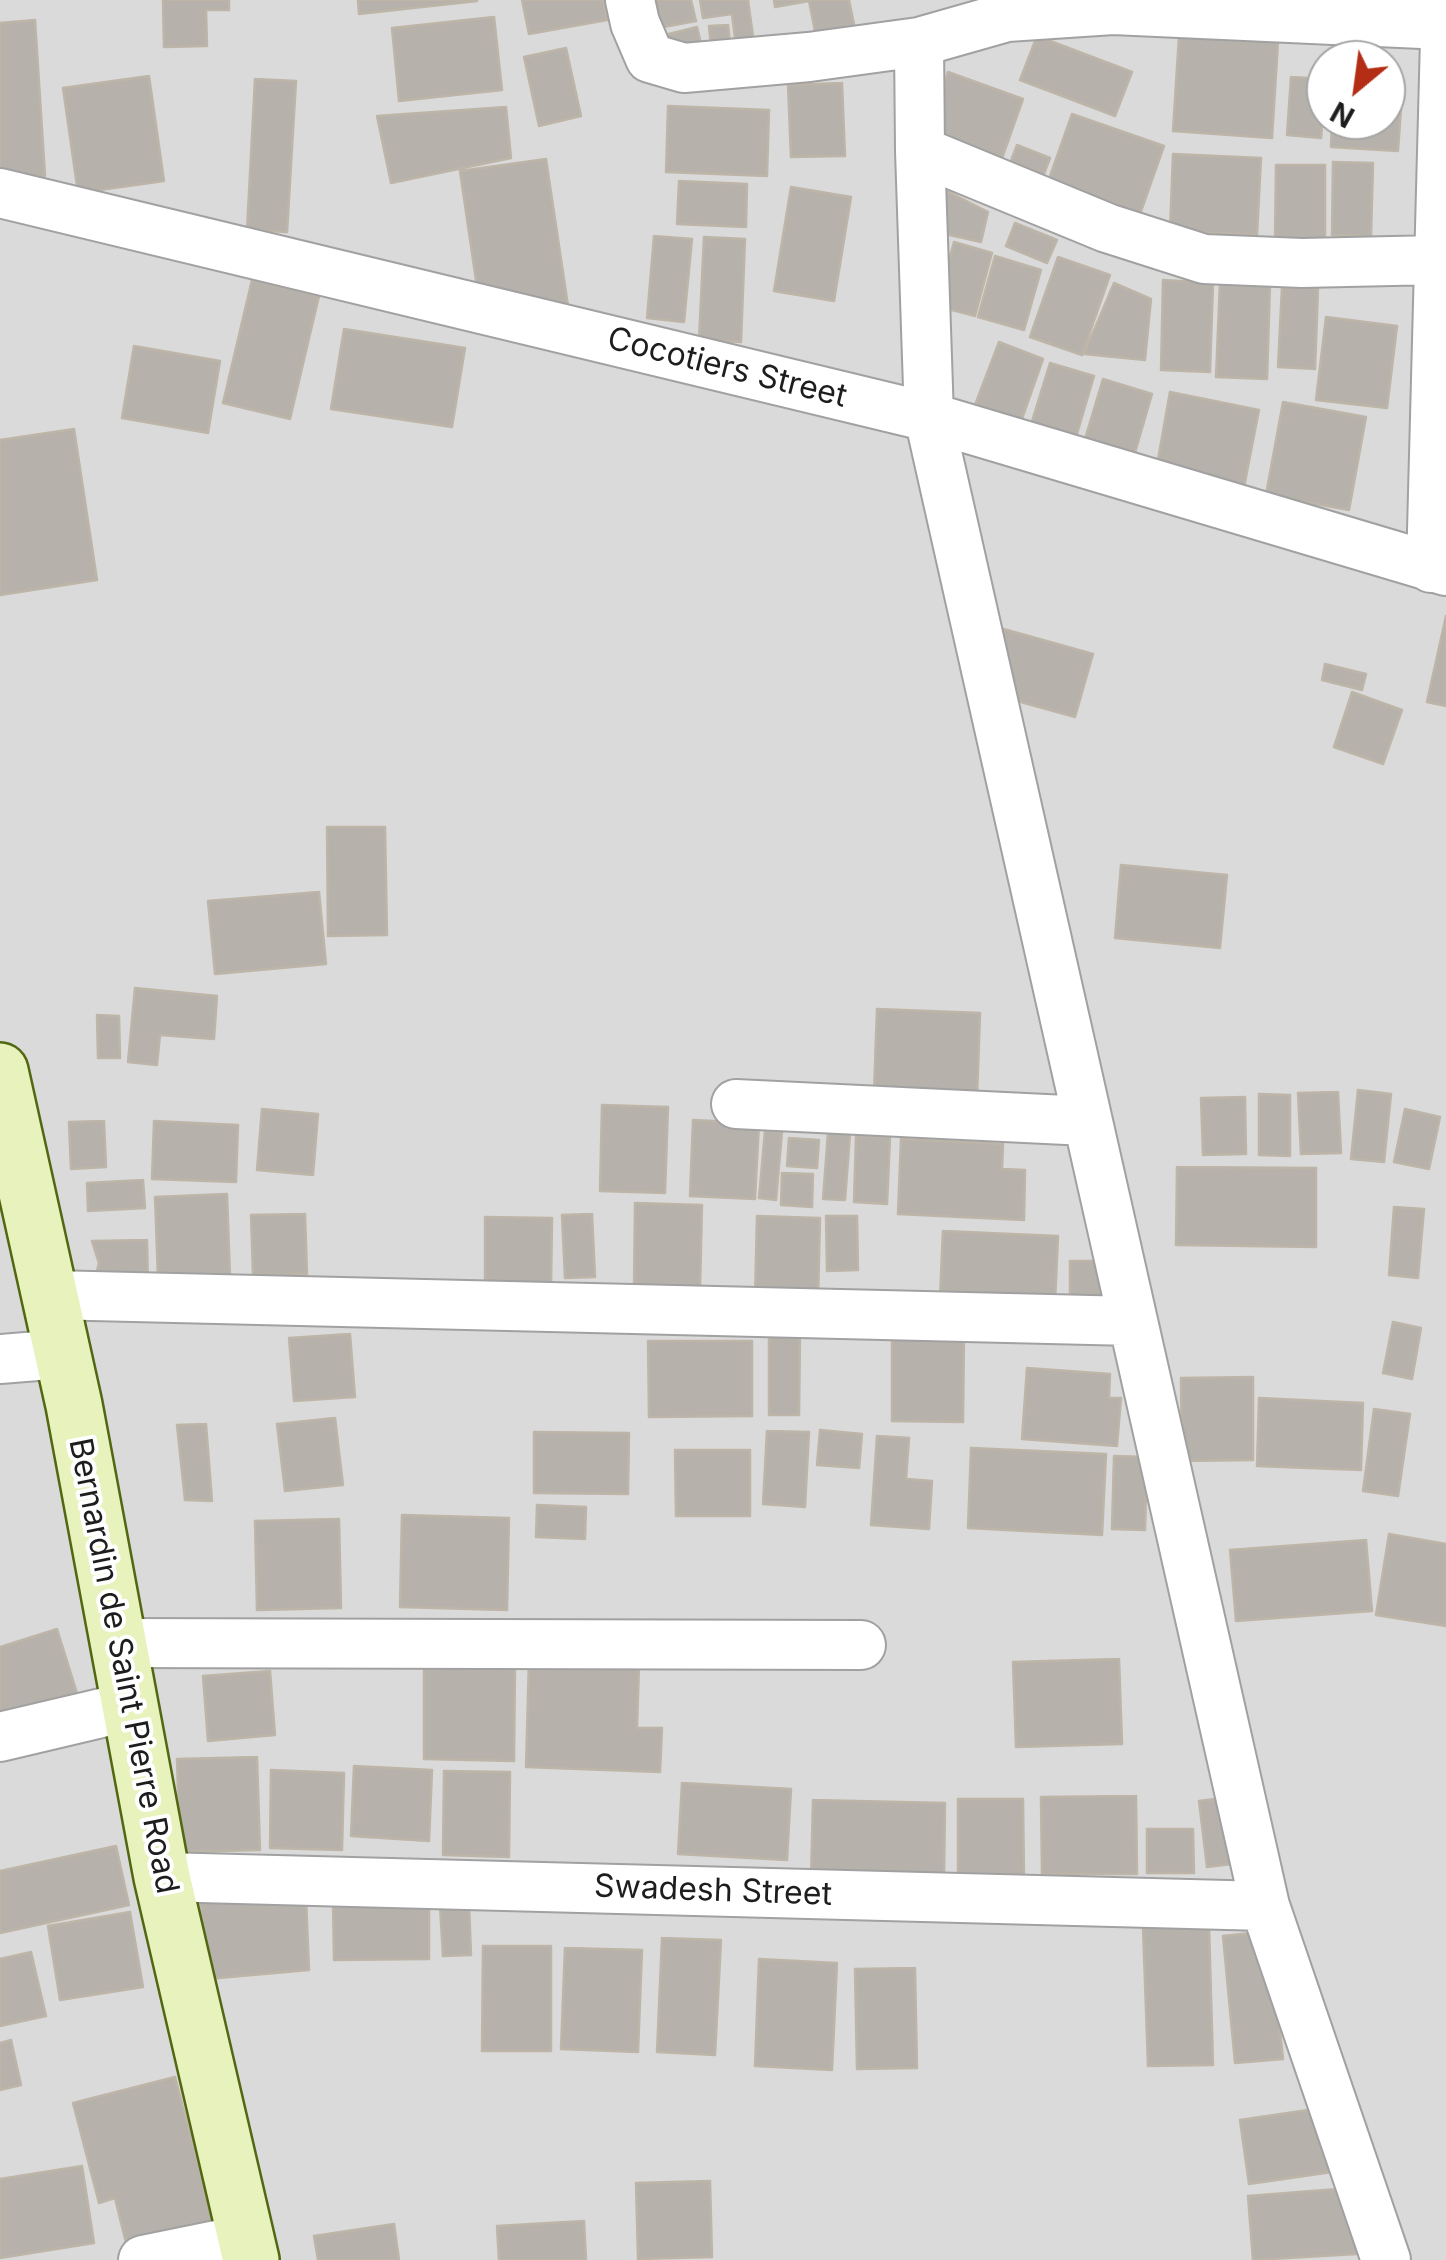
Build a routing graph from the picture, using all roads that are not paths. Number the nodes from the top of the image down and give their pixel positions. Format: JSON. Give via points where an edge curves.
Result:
{"nodes":[{"id":1,"x":630,"y":0,"type":"edge"},
{"id":2,"x":1445,"y":13,"type":"edge"},
{"id":3,"x":919,"y":42,"type":"junction"},
{"id":4,"x":920,"y":150,"type":"junction"},
{"id":5,"x":0,"y":193,"type":"edge"},
{"id":6,"x":1438,"y":260,"type":"junction"},
{"id":7,"x":929,"y":417,"type":"junction"},
{"id":8,"x":1438,"y":570,"type":"edge"},
{"id":9,"x":0,"y":1071,"type":"edge"},
{"id":10,"x":736,"y":1104,"type":"dead end"},
{"id":11,"x":1087,"y":1121,"type":"junction"},
{"id":12,"x":50,"y":1295,"type":"junction"},
{"id":13,"x":1132,"y":1321,"type":"junction"},
{"id":14,"x":62,"y":1354,"type":"junction"},
{"id":15,"x":0,"y":1358,"type":"edge"},
{"id":16,"x":119,"y":1643,"type":"junction"},
{"id":17,"x":860,"y":1645,"type":"dead end"},
{"id":18,"x":131,"y":1706,"type":"junction"},
{"id":19,"x":0,"y":1738,"type":"edge"},
{"id":20,"x":162,"y":1876,"type":"junction"},
{"id":21,"x":1264,"y":1906,"type":"junction"},
{"id":22,"x":248,"y":2250,"type":"edge"},
{"id":23,"x":143,"y":2260,"type":"edge"},
{"id":24,"x":1386,"y":2260,"type":"edge"}],
"edges":[{"from":1,"to":3,"type":"street","via":[[650,58],[684,68]]},
{"from":2,"to":3,"type":"street","via":[[1113,10],[1007,17]]},
{"from":2,"to":6,"type":"street"},
{"from":3,"to":4,"type":"street"},
{"from":4,"to":6,"type":"street","via":[[1107,228],[1204,259]]},
{"from":4,"to":7,"type":"street"},
{"from":5,"to":7,"type":"street","name":"Cocotiers Street"},
{"from":6,"to":8,"type":"street"},
{"from":7,"to":8,"type":"street","name":"Cocotiers Street"},
{"from":7,"to":11,"type":"street"},
{"from":9,"to":12,"type":"main road","name":"Bernardin de Saint Pierre Road"},
{"from":10,"to":11,"type":"street"},
{"from":11,"to":13,"type":"street"},
{"from":12,"to":13,"type":"street"},
{"from":12,"to":14,"type":"main road","name":"Bernardin de Saint Pierre Road"},
{"from":13,"to":21,"type":"street"},
{"from":14,"to":15,"type":"street"},
{"from":14,"to":16,"type":"main road","name":"Bernardin de Saint Pierre Road"},
{"from":16,"to":17,"type":"street"},
{"from":16,"to":18,"type":"main road","name":"Bernardin de Saint Pierre Road"},
{"from":18,"to":19,"type":"street"},
{"from":18,"to":20,"type":"main road","name":"Bernardin de Saint Pierre Road"},
{"from":20,"to":21,"type":"street","name":"Swadesh Street"},
{"from":20,"to":22,"type":"main road","name":"Bernardin de Saint Pierre Road"},
{"from":21,"to":24,"type":"street"},
{"from":22,"to":23,"type":"street"}]}
